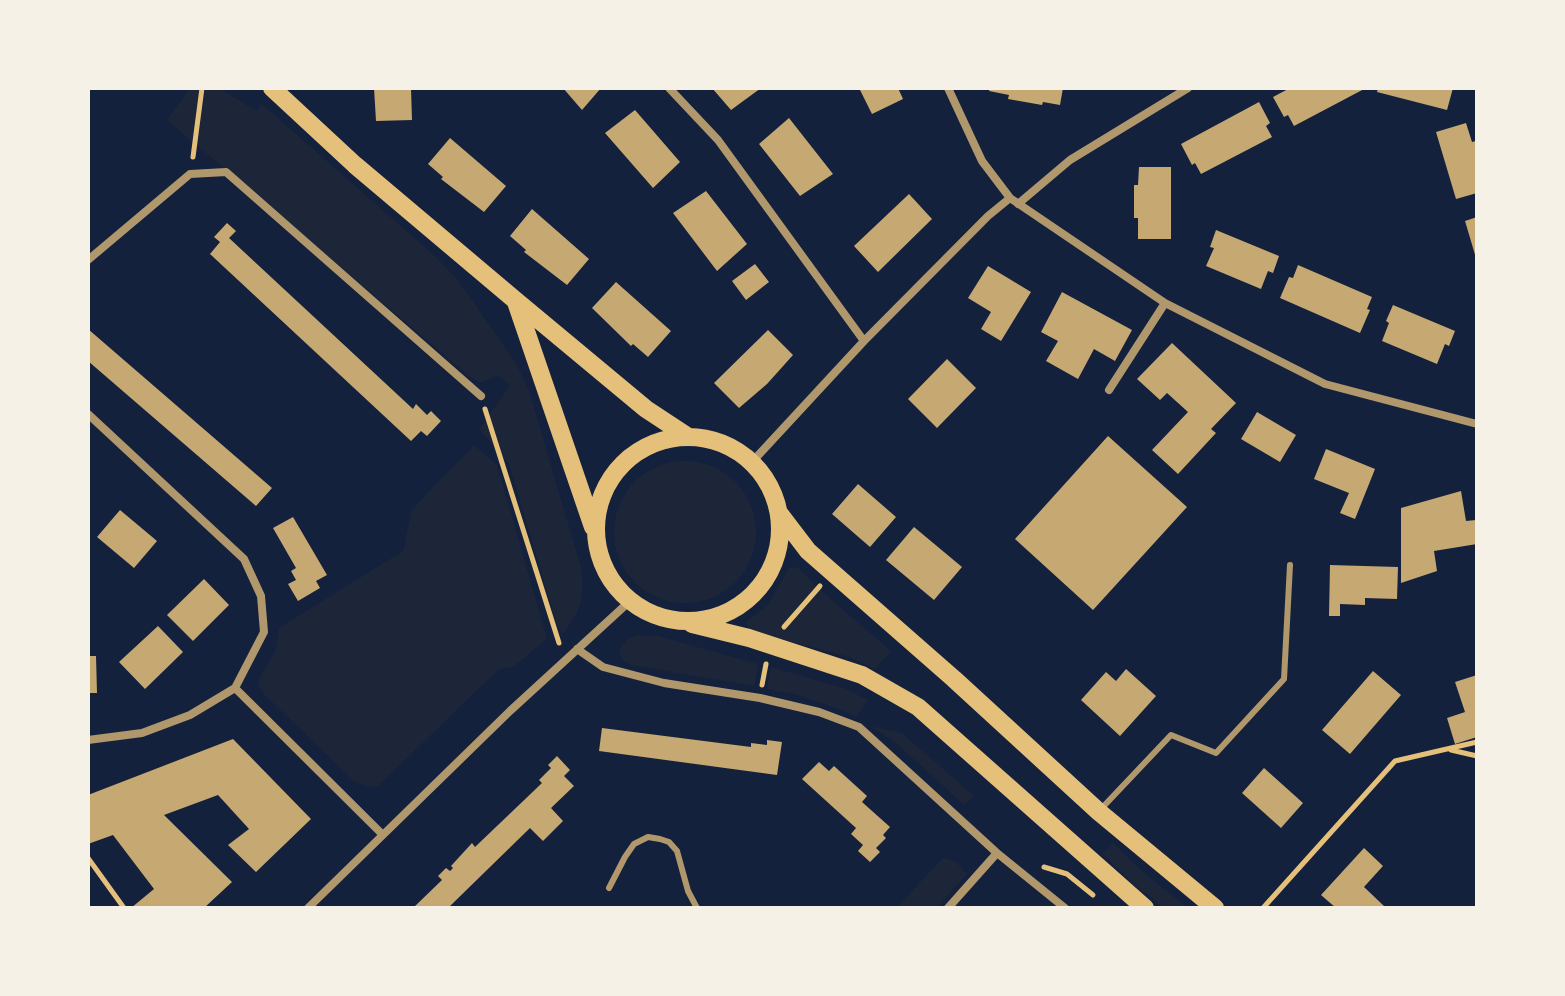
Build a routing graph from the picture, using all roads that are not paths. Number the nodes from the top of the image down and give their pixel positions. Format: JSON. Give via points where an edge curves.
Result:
{"nodes":[{"id":1,"x":669,"y":88,"type":"edge"},
{"id":2,"x":948,"y":88,"type":"edge"},
{"id":3,"x":1188,"y":88,"type":"edge"},
{"id":4,"x":277,"y":90,"type":"edge"},
{"id":5,"x":1014,"y":201,"type":"junction"},
{"id":6,"x":88,"y":260,"type":"edge"},
{"id":7,"x":515,"y":300,"type":"junction"},
{"id":8,"x":1165,"y":303,"type":"junction"},
{"id":9,"x":864,"y":341,"type":"junction"},
{"id":10,"x":1109,"y":390,"type":"dead end"},
{"id":11,"x":481,"y":396,"type":"road end"},
{"id":12,"x":90,"y":418,"type":"edge"},
{"id":13,"x":1477,"y":424,"type":"edge"},
{"id":14,"x":687,"y":436,"type":"junction"},
{"id":15,"x":752,"y":462,"type":"junction"},
{"id":16,"x":779,"y":513,"type":"junction"},
{"id":17,"x":596,"y":538,"type":"junction"},
{"id":18,"x":1290,"y":565,"type":"dead end"},
{"id":19,"x":630,"y":601,"type":"junction"},
{"id":20,"x":676,"y":621,"type":"junction"},
{"id":21,"x":577,"y":649,"type":"junction"},
{"id":22,"x":235,"y":688,"type":"junction"},
{"id":23,"x":88,"y":740,"type":"edge"},
{"id":24,"x":1099,"y":812,"type":"junction"},
{"id":25,"x":382,"y":834,"type":"junction"},
{"id":26,"x":997,"y":853,"type":"junction"},
{"id":27,"x":609,"y":888,"type":"dead end"},
{"id":28,"x":308,"y":908,"type":"edge"},
{"id":29,"x":697,"y":908,"type":"edge"},
{"id":30,"x":948,"y":908,"type":"edge"},
{"id":31,"x":1065,"y":908,"type":"edge"},
{"id":32,"x":1145,"y":908,"type":"edge"},
{"id":33,"x":1215,"y":908,"type":"edge"}],
"edges":[{"from":1,"to":9,"type":"street","via":[[718,140]]},
{"from":2,"to":5,"type":"street","via":[[982,161]]},
{"from":3,"to":5,"type":"street"},
{"from":4,"to":7,"type":"main road","via":[[355,165]]},
{"from":5,"to":8,"type":"street"},
{"from":5,"to":9,"type":"street","via":[[988,216]]},
{"from":6,"to":11,"type":"street","via":[[190,174],[226,172]]},
{"from":7,"to":14,"type":"main road","via":[[646,409]]},
{"from":7,"to":17,"type":"main road"},
{"from":8,"to":10,"type":"street"},
{"from":8,"to":13,"type":"street","via":[[1325,384]]},
{"from":9,"to":15,"type":"street"},
{"from":12,"to":22,"type":"street","via":[[244,559],[261,596],[264,632]]},
{"from":14,"to":15,"type":"main road","via":[[733,448]]},
{"from":14,"to":17,"type":"main road","via":[[657,442],[630,457],[610,479],[598,507]]},
{"from":15,"to":16,"type":"main road","via":[[770,485]]},
{"from":16,"to":20,"type":"main road","via":[[780,542],[755,593],[732,610],[705,620]]},
{"from":16,"to":24,"type":"main road","via":[[808,551]]},
{"from":17,"to":19,"type":"main road","via":[[613,583]]},
{"from":18,"to":24,"type":"lane","via":[[1284,679],[1216,753],[1171,735]]},
{"from":19,"to":20,"type":"main road"},
{"from":19,"to":21,"type":"street"},
{"from":20,"to":32,"type":"main road","via":[[749,638],[862,675],[918,707]]},
{"from":21,"to":25,"type":"street"},
{"from":21,"to":26,"type":"street","via":[[603,667],[760,698],[859,727]]},
{"from":22,"to":23,"type":"street","via":[[190,715],[142,733]]},
{"from":22,"to":25,"type":"street"},
{"from":24,"to":33,"type":"main road"},
{"from":25,"to":28,"type":"street"},
{"from":26,"to":30,"type":"street"},
{"from":26,"to":31,"type":"street"},
{"from":27,"to":29,"type":"lane","via":[[634,844],[648,837],[660,839],[677,851]]}]}
